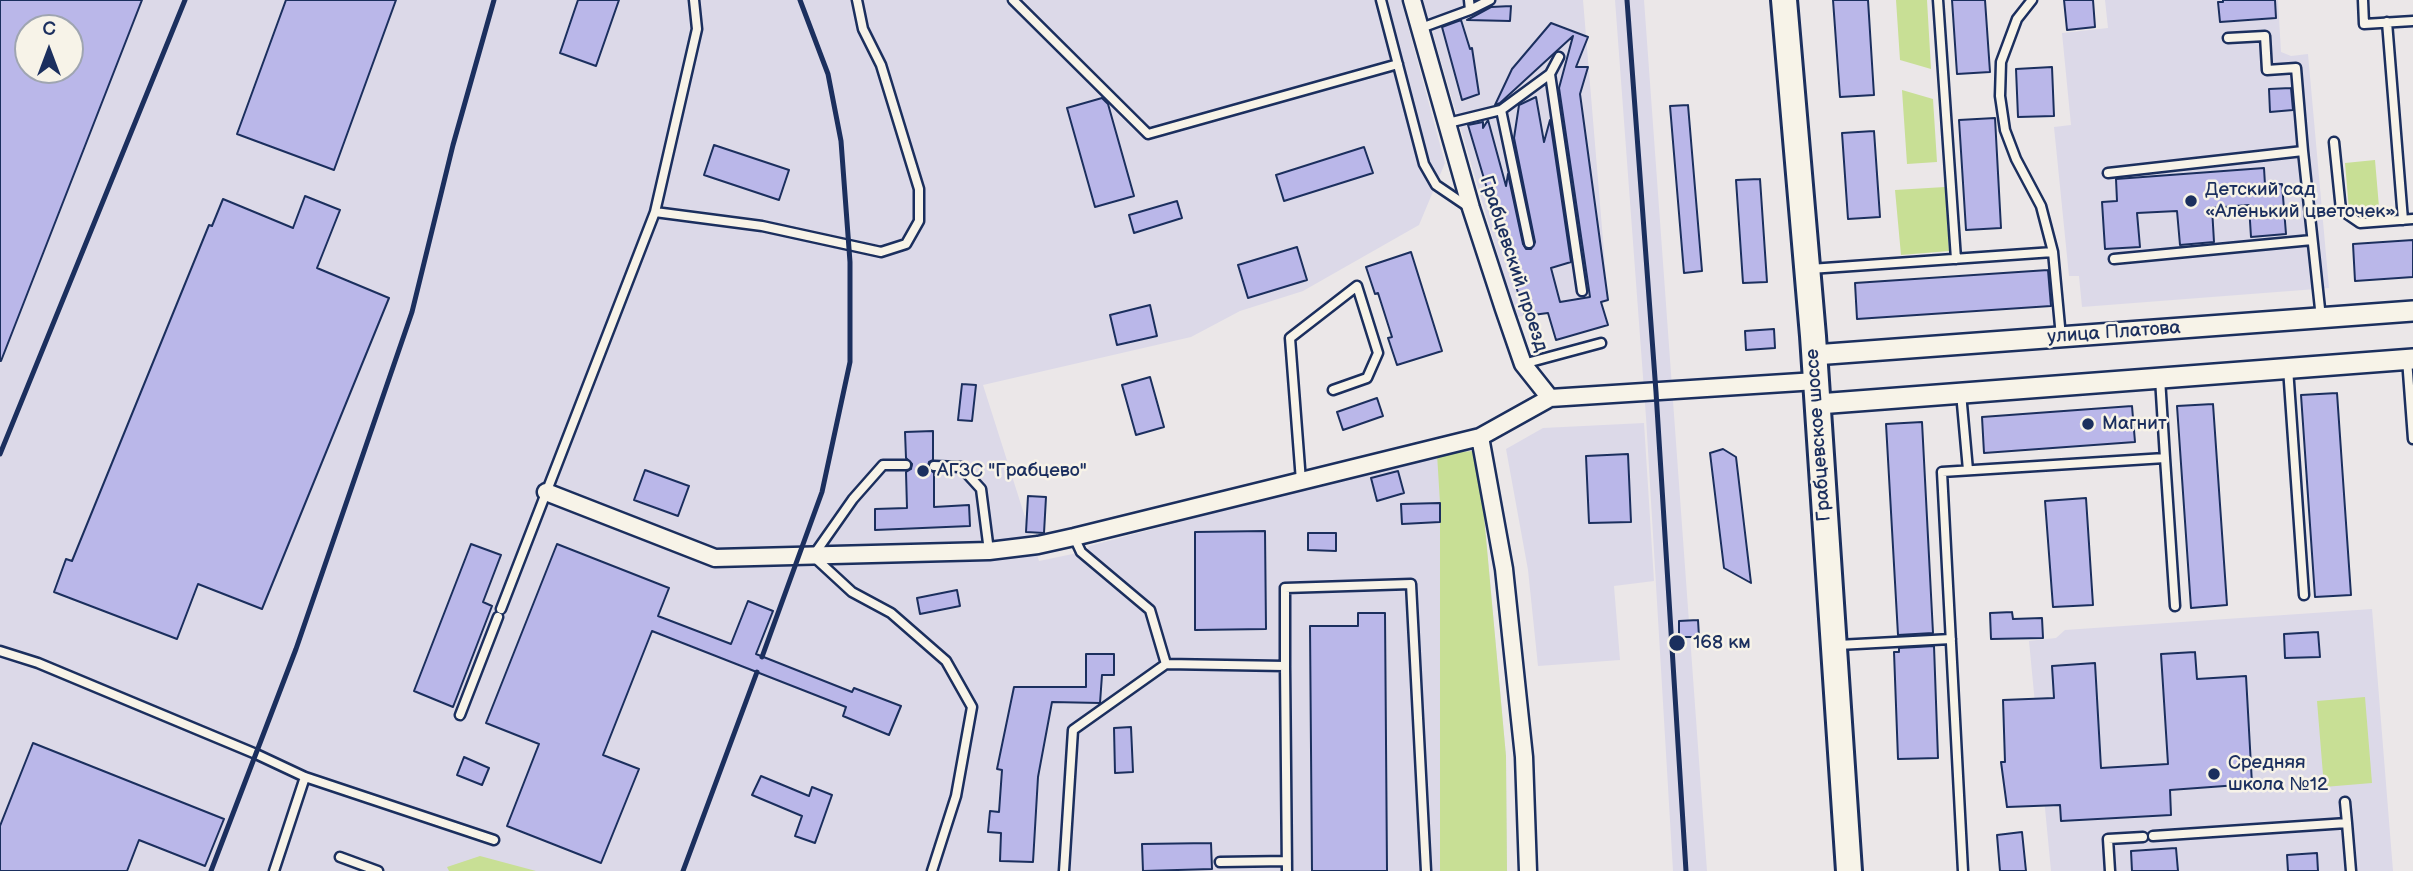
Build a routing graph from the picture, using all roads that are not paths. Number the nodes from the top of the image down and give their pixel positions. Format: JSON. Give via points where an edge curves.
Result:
{"nodes":[{"id":1,"x":694,"y":0,"type":"edge"},
{"id":2,"x":857,"y":0,"type":"edge"},
{"id":3,"x":1013,"y":0,"type":"edge"},
{"id":4,"x":1381,"y":0,"type":"edge"},
{"id":5,"x":1412,"y":0,"type":"edge"},
{"id":6,"x":1469,"y":0,"type":"edge"},
{"id":7,"x":1490,"y":0,"type":"edge"},
{"id":8,"x":1784,"y":0,"type":"edge"},
{"id":9,"x":1938,"y":0,"type":"edge"},
{"id":10,"x":2032,"y":0,"type":"edge"},
{"id":11,"x":2363,"y":0,"type":"edge"},
{"id":12,"x":1470,"y":10,"type":"junction"},
{"id":13,"x":2413,"y":21,"type":"edge"},
{"id":14,"x":2387,"y":22,"type":"junction"},
{"id":15,"x":1420,"y":28,"type":"junction"},
{"id":16,"x":2228,"y":38,"type":"dead end"},
{"id":17,"x":1559,"y":57,"type":"dead end"},
{"id":18,"x":1398,"y":64,"type":"junction"},
{"id":19,"x":1550,"y":74,"type":"junction"},
{"id":20,"x":1501,"y":110,"type":"junction"},
{"id":21,"x":1448,"y":123,"type":"junction"},
{"id":22,"x":2334,"y":142,"type":"dead end"},
{"id":23,"x":2303,"y":151,"type":"junction"},
{"id":24,"x":2108,"y":173,"type":"dead end"},
{"id":25,"x":1471,"y":208,"type":"junction"},
{"id":26,"x":655,"y":212,"type":"junction"},
{"id":27,"x":2413,"y":219,"type":"edge"},
{"id":28,"x":2403,"y":220,"type":"junction"},
{"id":29,"x":2312,"y":240,"type":"junction"},
{"id":30,"x":1529,"y":243,"type":"dead end"},
{"id":31,"x":2053,"y":252,"type":"junction"},
{"id":32,"x":1956,"y":259,"type":"junction"},
{"id":33,"x":2114,"y":259,"type":"dead end"},
{"id":34,"x":1807,"y":269,"type":"junction"},
{"id":35,"x":1582,"y":291,"type":"dead end"},
{"id":36,"x":2413,"y":311,"type":"edge"},
{"id":37,"x":2320,"y":318,"type":"junction"},
{"id":38,"x":2061,"y":337,"type":"junction"},
{"id":39,"x":1601,"y":343,"type":"dead end"},
{"id":40,"x":1814,"y":355,"type":"junction"},
{"id":41,"x":2410,"y":359,"type":"edge"},
{"id":42,"x":1523,"y":364,"type":"junction"},
{"id":43,"x":2288,"y":368,"type":"junction"},
{"id":44,"x":2160,"y":378,"type":"junction"},
{"id":45,"x":1333,"y":390,"type":"dead end"},
{"id":46,"x":1817,"y":392,"type":"junction"},
{"id":47,"x":1961,"y":393,"type":"junction"},
{"id":48,"x":1550,"y":398,"type":"junction"},
{"id":49,"x":1480,"y":437,"type":"junction"},
{"id":50,"x":2413,"y":439,"type":"edge"},
{"id":51,"x":2165,"y":458,"type":"junction"},
{"id":52,"x":906,"y":466,"type":"dead end"},
{"id":53,"x":933,"y":466,"type":"dead end"},
{"id":54,"x":1968,"y":470,"type":"junction"},
{"id":55,"x":1301,"y":481,"type":"junction"},
{"id":56,"x":546,"y":492,"type":"junction"},
{"id":57,"x":1074,"y":537,"type":"junction"},
{"id":58,"x":989,"y":551,"type":"junction"},
{"id":59,"x":813,"y":555,"type":"junction"},
{"id":60,"x":2304,"y":595,"type":"dead end"},
{"id":61,"x":2175,"y":606,"type":"dead end"},
{"id":62,"x":1951,"y":639,"type":"junction"},
{"id":63,"x":1833,"y":645,"type":"junction"},
{"id":64,"x":0,"y":651,"type":"edge"},
{"id":65,"x":1166,"y":664,"type":"junction"},
{"id":66,"x":1285,"y":666,"type":"junction"},
{"id":67,"x":460,"y":715,"type":"dead end"},
{"id":68,"x":305,"y":777,"type":"junction"},
{"id":69,"x":2345,"y":803,"type":"dead end"},
{"id":70,"x":2347,"y":823,"type":"junction"},
{"id":71,"x":2153,"y":836,"type":"dead end"},
{"id":72,"x":2143,"y":837,"type":"dead end"},
{"id":73,"x":494,"y":839,"type":"dead end"},
{"id":74,"x":340,"y":857,"type":"dead end"},
{"id":75,"x":1220,"y":862,"type":"dead end"},
{"id":76,"x":1287,"y":866,"type":"edge"},
{"id":77,"x":274,"y":871,"type":"edge"},
{"id":78,"x":378,"y":871,"type":"edge"},
{"id":79,"x":932,"y":871,"type":"edge"},
{"id":80,"x":1064,"y":871,"type":"edge"},
{"id":81,"x":1426,"y":871,"type":"edge"},
{"id":82,"x":1528,"y":871,"type":"edge"},
{"id":83,"x":1849,"y":871,"type":"edge"},
{"id":84,"x":1964,"y":871,"type":"edge"},
{"id":85,"x":2110,"y":871,"type":"edge"},
{"id":86,"x":2351,"y":871,"type":"edge"}],
"edges":[{"from":1,"to":26,"type":"lane","via":[[697,29]]},
{"from":2,"to":26,"type":"lane","via":[[919,189],[919,221],[906,244],[881,252],[762,226]]},
{"from":3,"to":18,"type":"lane","via":[[1148,134]]},
{"from":4,"to":18,"type":"lane"},
{"from":5,"to":15,"type":"street","name":"Грабцевский проезд"},
{"from":6,"to":12,"type":"lane"},
{"from":7,"to":12,"type":"lane"},
{"from":8,"to":34,"type":"main road","name":"Грабцевское шоссе"},
{"from":9,"to":32,"type":"lane"},
{"from":10,"to":31,"type":"lane","via":[[2017,19],[2001,62],[2000,96],[2005,130],[2041,206]]},
{"from":11,"to":14,"type":"lane","via":[[2364,24]]},
{"from":12,"to":15,"type":"lane"},
{"from":13,"to":14,"type":"lane"},
{"from":14,"to":28,"type":"lane"},
{"from":15,"to":21,"type":"street","name":"Грабцевский проезд"},
{"from":16,"to":23,"type":"lane","via":[[2265,36],[2267,70],[2296,68]]},
{"from":17,"to":19,"type":"lane"},
{"from":18,"to":25,"type":"lane","via":[[1424,164],[1436,185]]},
{"from":19,"to":20,"type":"lane"},
{"from":19,"to":35,"type":"lane"},
{"from":20,"to":21,"type":"lane"},
{"from":20,"to":30,"type":"lane"},
{"from":21,"to":25,"type":"street","name":"Грабцевский проезд"},
{"from":22,"to":28,"type":"lane","via":[[2340,210],[2360,223]]},
{"from":23,"to":24,"type":"lane"},
{"from":23,"to":29,"type":"lane"},
{"from":25,"to":42,"type":"street","name":"Грабцевский проезд"},
{"from":26,"to":56,"type":"lane"},
{"from":27,"to":28,"type":"lane"},
{"from":29,"to":33,"type":"lane"},
{"from":29,"to":37,"type":"lane"},
{"from":31,"to":32,"type":"lane"},
{"from":31,"to":38,"type":"lane"},
{"from":32,"to":34,"type":"lane"},
{"from":34,"to":40,"type":"main road","name":"Грабцевское шоссе"},
{"from":36,"to":37,"type":"street","name":"улица Платова"},
{"from":37,"to":38,"type":"street","name":"улица Платова"},
{"from":38,"to":40,"type":"street","name":"улица Платова"},
{"from":39,"to":42,"type":"lane"},
{"from":40,"to":46,"type":"main road","name":"Грабцевское шоссе"},
{"from":41,"to":43,"type":"street"},
{"from":41,"to":50,"type":"lane"},
{"from":42,"to":48,"type":"street","name":"Грабцевский проезд"},
{"from":43,"to":44,"type":"street"},
{"from":43,"to":60,"type":"lane"},
{"from":44,"to":47,"type":"street"},
{"from":44,"to":51,"type":"lane"},
{"from":45,"to":55,"type":"lane","via":[[1367,378],[1378,353],[1357,286],[1290,338]]},
{"from":46,"to":47,"type":"street"},
{"from":46,"to":48,"type":"street"},
{"from":46,"to":63,"type":"main road","name":"Грабцевское шоссе"},
{"from":47,"to":54,"type":"lane"},
{"from":48,"to":49,"type":"street"},
{"from":49,"to":55,"type":"street"},
{"from":49,"to":82,"type":"street","via":[[1504,569],[1524,757]]},
{"from":51,"to":54,"type":"lane"},
{"from":51,"to":61,"type":"lane"},
{"from":52,"to":59,"type":"lane","via":[[883,465]]},
{"from":53,"to":58,"type":"lane","via":[[961,467],[981,489]]},
{"from":54,"to":62,"type":"lane","via":[[1942,472]]},
{"from":55,"to":57,"type":"street"},
{"from":56,"to":59,"type":"street","via":[[715,558]]},
{"from":56,"to":67,"type":"lane"},
{"from":57,"to":58,"type":"street"},
{"from":57,"to":65,"type":"lane","via":[[1080,552],[1150,610]]},
{"from":58,"to":59,"type":"street"},
{"from":59,"to":79,"type":"lane","via":[[852,592],[891,612],[946,661],[972,707],[956,796]]},
{"from":62,"to":63,"type":"lane"},
{"from":62,"to":84,"type":"lane"},
{"from":63,"to":83,"type":"main road","name":"Грабцевское шоссе"},
{"from":64,"to":68,"type":"lane"},
{"from":65,"to":66,"type":"lane"},
{"from":65,"to":80,"type":"lane","via":[[1073,730]]},
{"from":66,"to":76,"type":"lane"},
{"from":66,"to":81,"type":"lane","via":[[1285,588],[1411,584]]},
{"from":68,"to":73,"type":"lane"},
{"from":68,"to":77,"type":"lane"},
{"from":69,"to":70,"type":"lane"},
{"from":70,"to":71,"type":"lane"},
{"from":70,"to":86,"type":"lane"},
{"from":72,"to":85,"type":"lane","via":[[2108,839]]},
{"from":74,"to":78,"type":"lane"},
{"from":75,"to":76,"type":"lane"}]}
